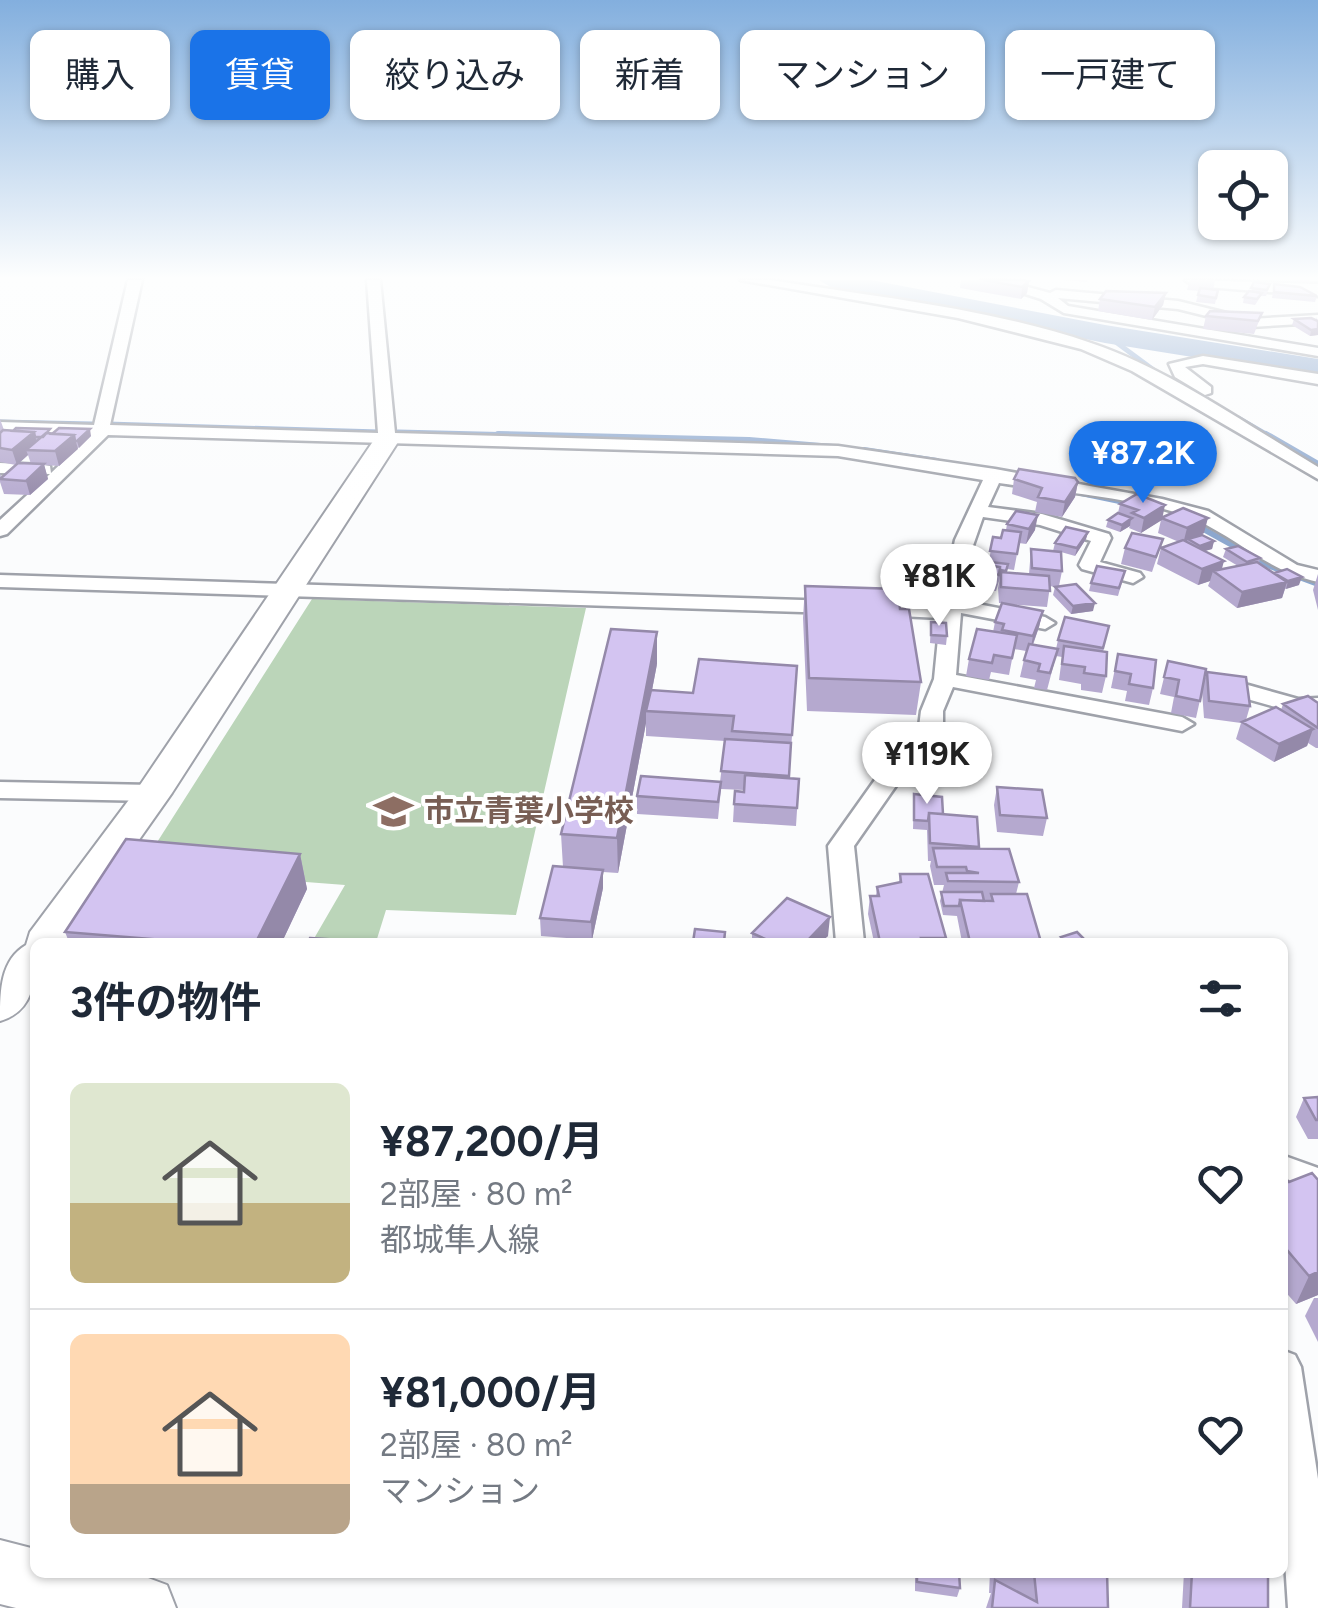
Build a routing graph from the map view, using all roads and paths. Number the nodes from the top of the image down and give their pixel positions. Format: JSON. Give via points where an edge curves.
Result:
{"nodes":[{"id":1,"x":119,"y":355,"type":"edge"},
{"id":2,"x":381,"y":355,"type":"edge"},
{"id":3,"x":1107,"y":355,"type":"edge"},
{"id":4,"x":1318,"y":380,"type":"edge"},
{"id":5,"x":0,"y":427,"type":"edge"},
{"id":6,"x":102,"y":430,"type":"junction"},
{"id":7,"x":388,"y":439,"type":"junction"},
{"id":8,"x":1318,"y":457,"type":"edge"},
{"id":9,"x":0,"y":468,"type":"edge"},
{"id":10,"x":64,"y":470,"type":"junction"},
{"id":11,"x":995,"y":474,"type":"junction"},
{"id":12,"x":1318,"y":474,"type":"edge"},
{"id":13,"x":976,"y":511,"type":"junction"},
{"id":14,"x":0,"y":530,"type":"edge"},
{"id":15,"x":1318,"y":576,"type":"edge"},
{"id":16,"x":1133,"y":578,"type":"dead end"},
{"id":17,"x":0,"y":580,"type":"edge"},
{"id":18,"x":286,"y":588,"type":"junction"},
{"id":19,"x":951,"y":609,"type":"junction"},
{"id":20,"x":1046,"y":622,"type":"edge"},
{"id":21,"x":1195,"y":678,"type":"edge"},
{"id":22,"x":945,"y":679,"type":"junction"},
{"id":23,"x":1318,"y":705,"type":"edge"},
{"id":24,"x":1182,"y":724,"type":"dead end"},
{"id":25,"x":0,"y":790,"type":"edge"},
{"id":26,"x":153,"y":793,"type":"junction"},
{"id":27,"x":48,"y":938,"type":"edge"},
{"id":28,"x":850,"y":938,"type":"edge"},
{"id":29,"x":30,"y":963,"type":"edge"},
{"id":30,"x":0,"y":1005,"type":"edge"},
{"id":31,"x":1288,"y":1170,"type":"edge"},
{"id":32,"x":1318,"y":1182,"type":"edge"},
{"id":33,"x":1288,"y":1409,"type":"edge"},
{"id":34,"x":0,"y":1572,"type":"edge"},
{"id":35,"x":144,"y":1608,"type":"edge"},
{"id":36,"x":1310,"y":1608,"type":"edge"}],
"edges":[{"from":1,"to":6,"type":"street"},
{"from":2,"to":7,"type":"street"},
{"from":3,"to":12,"type":"street"},
{"from":4,"to":8,"type":"street","via":[[1204,360],[1176,366],[1190,381]]},
{"from":5,"to":6,"type":"street"},
{"from":6,"to":7,"type":"street"},
{"from":6,"to":10,"type":"street"},
{"from":7,"to":11,"type":"street","via":[[838,451]]},
{"from":7,"to":18,"type":"street"},
{"from":9,"to":10,"type":"street"},
{"from":10,"to":14,"type":"street"},
{"from":11,"to":13,"type":"street"},
{"from":11,"to":15,"type":"street","via":[[1202,516],[1290,569]]},
{"from":13,"to":16,"type":"street","via":[[1042,520],[1102,538],[1089,565]]},
{"from":13,"to":19,"type":"street","via":[[952,576]]},
{"from":17,"to":18,"type":"street"},
{"from":18,"to":19,"type":"street"},
{"from":18,"to":26,"type":"street"},
{"from":19,"to":20,"type":"street"},
{"from":19,"to":22,"type":"street"},
{"from":21,"to":23,"type":"street","via":[[1297,706]]},
{"from":22,"to":24,"type":"street"},
{"from":22,"to":28,"type":"street","via":[[931,728],[841,846]]},
{"from":25,"to":26,"type":"street"},
{"from":26,"to":27,"type":"street"},
{"from":29,"to":30,"type":"street"},
{"from":31,"to":32,"type":"street"},
{"from":33,"to":36,"type":"street"},
{"from":34,"to":35,"type":"street"}]}
